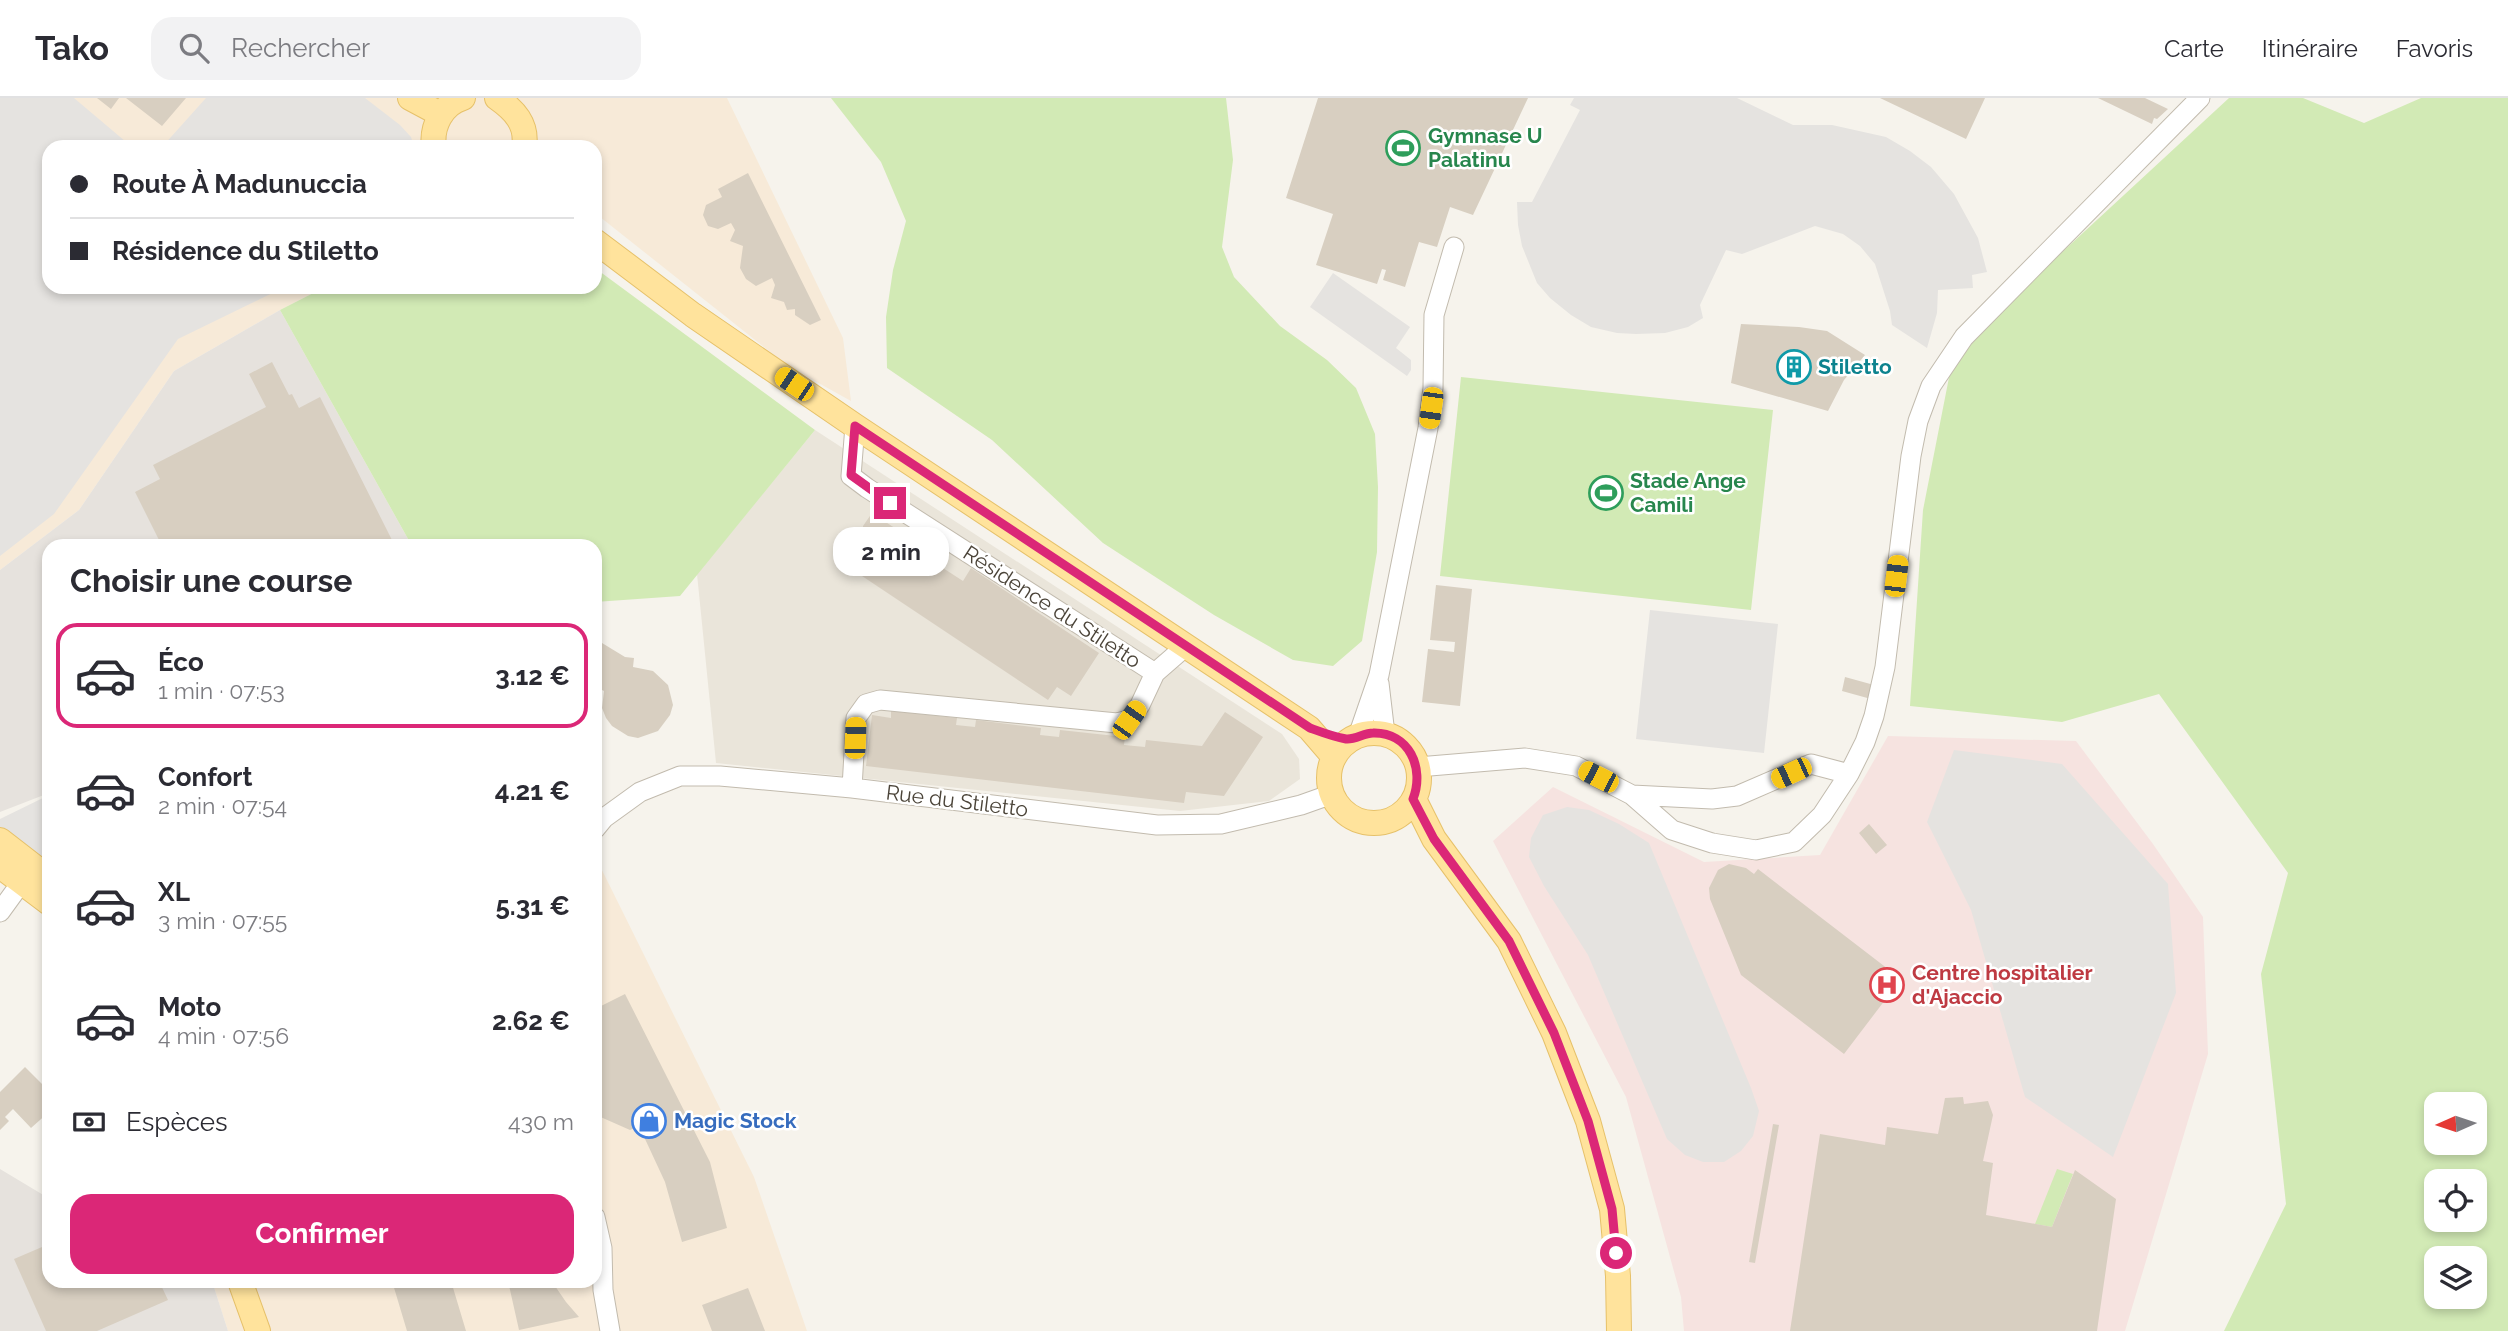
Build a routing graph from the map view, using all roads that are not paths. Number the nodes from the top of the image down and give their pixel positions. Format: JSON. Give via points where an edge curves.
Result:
{"nodes":[{"id":1,"x":410,"y":98,"type":"edge"},
{"id":2,"x":463,"y":98,"type":"edge"},
{"id":3,"x":497,"y":98,"type":"edge"},
{"id":4,"x":2200,"y":98,"type":"edge"},
{"id":5,"x":440,"y":114,"type":"junction"},
{"id":6,"x":433,"y":140,"type":"edge"},
{"id":7,"x":523,"y":140,"type":"edge"},
{"id":8,"x":602,"y":246,"type":"edge"},
{"id":9,"x":1454,"y":247,"type":"dead end"},
{"id":10,"x":855,"y":426,"type":"junction"},
{"id":11,"x":1186,"y":646,"type":"junction"},
{"id":12,"x":1155,"y":673,"type":"junction"},
{"id":13,"x":1379,"y":675,"type":"junction"},
{"id":14,"x":1385,"y":734,"type":"junction"},
{"id":15,"x":1347,"y":744,"type":"junction"},
{"id":16,"x":1418,"y":767,"type":"junction"},
{"id":17,"x":1849,"y":774,"type":"junction"},
{"id":18,"x":852,"y":788,"type":"junction"},
{"id":19,"x":1332,"y":794,"type":"junction"},
{"id":20,"x":1632,"y":795,"type":"junction"},
{"id":21,"x":1413,"y":799,"type":"junction"},
{"id":22,"x":1394,"y":818,"type":"junction"},
{"id":23,"x":602,"y":820,"type":"edge"},
{"id":24,"x":1434,"y":839,"type":"junction"},
{"id":25,"x":0,"y":841,"type":"edge"},
{"id":26,"x":0,"y":866,"type":"edge"},
{"id":27,"x":34,"y":875,"type":"edge"},
{"id":28,"x":0,"y":912,"type":"edge"},
{"id":29,"x":602,"y":1248,"type":"edge"},
{"id":30,"x":243,"y":1288,"type":"edge"},
{"id":31,"x":258,"y":1331,"type":"edge"},
{"id":32,"x":610,"y":1331,"type":"edge"},
{"id":33,"x":1619,"y":1331,"type":"edge"}],
"edges":[{"from":1,"to":5,"type":"main road"},
{"from":2,"to":5,"type":"main road"},
{"from":3,"to":7,"type":"main road","via":[[512,108],[522,124]]},
{"from":4,"to":17,"type":"street","via":[[1964,337],[1931,386],[1911,456],[1885,667],[1866,742]]},
{"from":5,"to":6,"type":"main road"},
{"from":8,"to":10,"type":"main road","via":[[692,315]]},
{"from":9,"to":13,"type":"street","via":[[1434,315],[1428,428]]},
{"from":10,"to":11,"type":"main road"},
{"from":10,"to":12,"type":"street","name":"Résidence du Stiletto","via":[[851,475]]},
{"from":11,"to":12,"type":"street","name":"Résidence du Stiletto"},
{"from":11,"to":15,"type":"main road","via":[[1310,728]]},
{"from":12,"to":18,"type":"street","via":[[1129,720],[1117,723],[880,700],[866,704],[856,718]]},
{"from":13,"to":14,"type":"street"},
{"from":13,"to":15,"type":"street"},
{"from":14,"to":15,"type":"main road","via":[[1371,733]]},
{"from":14,"to":16,"type":"main road","via":[[1406,746]]},
{"from":15,"to":19,"type":"main road","via":[[1329,782]]},
{"from":16,"to":20,"type":"street","via":[[1525,758],[1577,766]]},
{"from":16,"to":21,"type":"main road"},
{"from":17,"to":20,"type":"street","via":[[1811,764],[1737,796]]},
{"from":17,"to":20,"type":"street","via":[[1822,815],[1794,842],[1756,850],[1672,830]]},
{"from":18,"to":19,"type":"street","name":"Rue du Stiletto","via":[[1157,825],[1222,824]]},
{"from":18,"to":23,"type":"street","name":"Rue du Stiletto","via":[[680,776],[640,792]]},
{"from":19,"to":22,"type":"main road","via":[[1339,807],[1365,822]]},
{"from":21,"to":22,"type":"main road"},
{"from":21,"to":24,"type":"main road"},
{"from":22,"to":24,"type":"main road"},
{"from":24,"to":33,"type":"main road","via":[[1509,941],[1554,1033],[1588,1121],[1612,1209]]},
{"from":25,"to":27,"type":"main road"},
{"from":26,"to":27,"type":"main road"},
{"from":27,"to":28,"type":"street"},
{"from":29,"to":32,"type":"street"},
{"from":30,"to":31,"type":"main road"}]}
